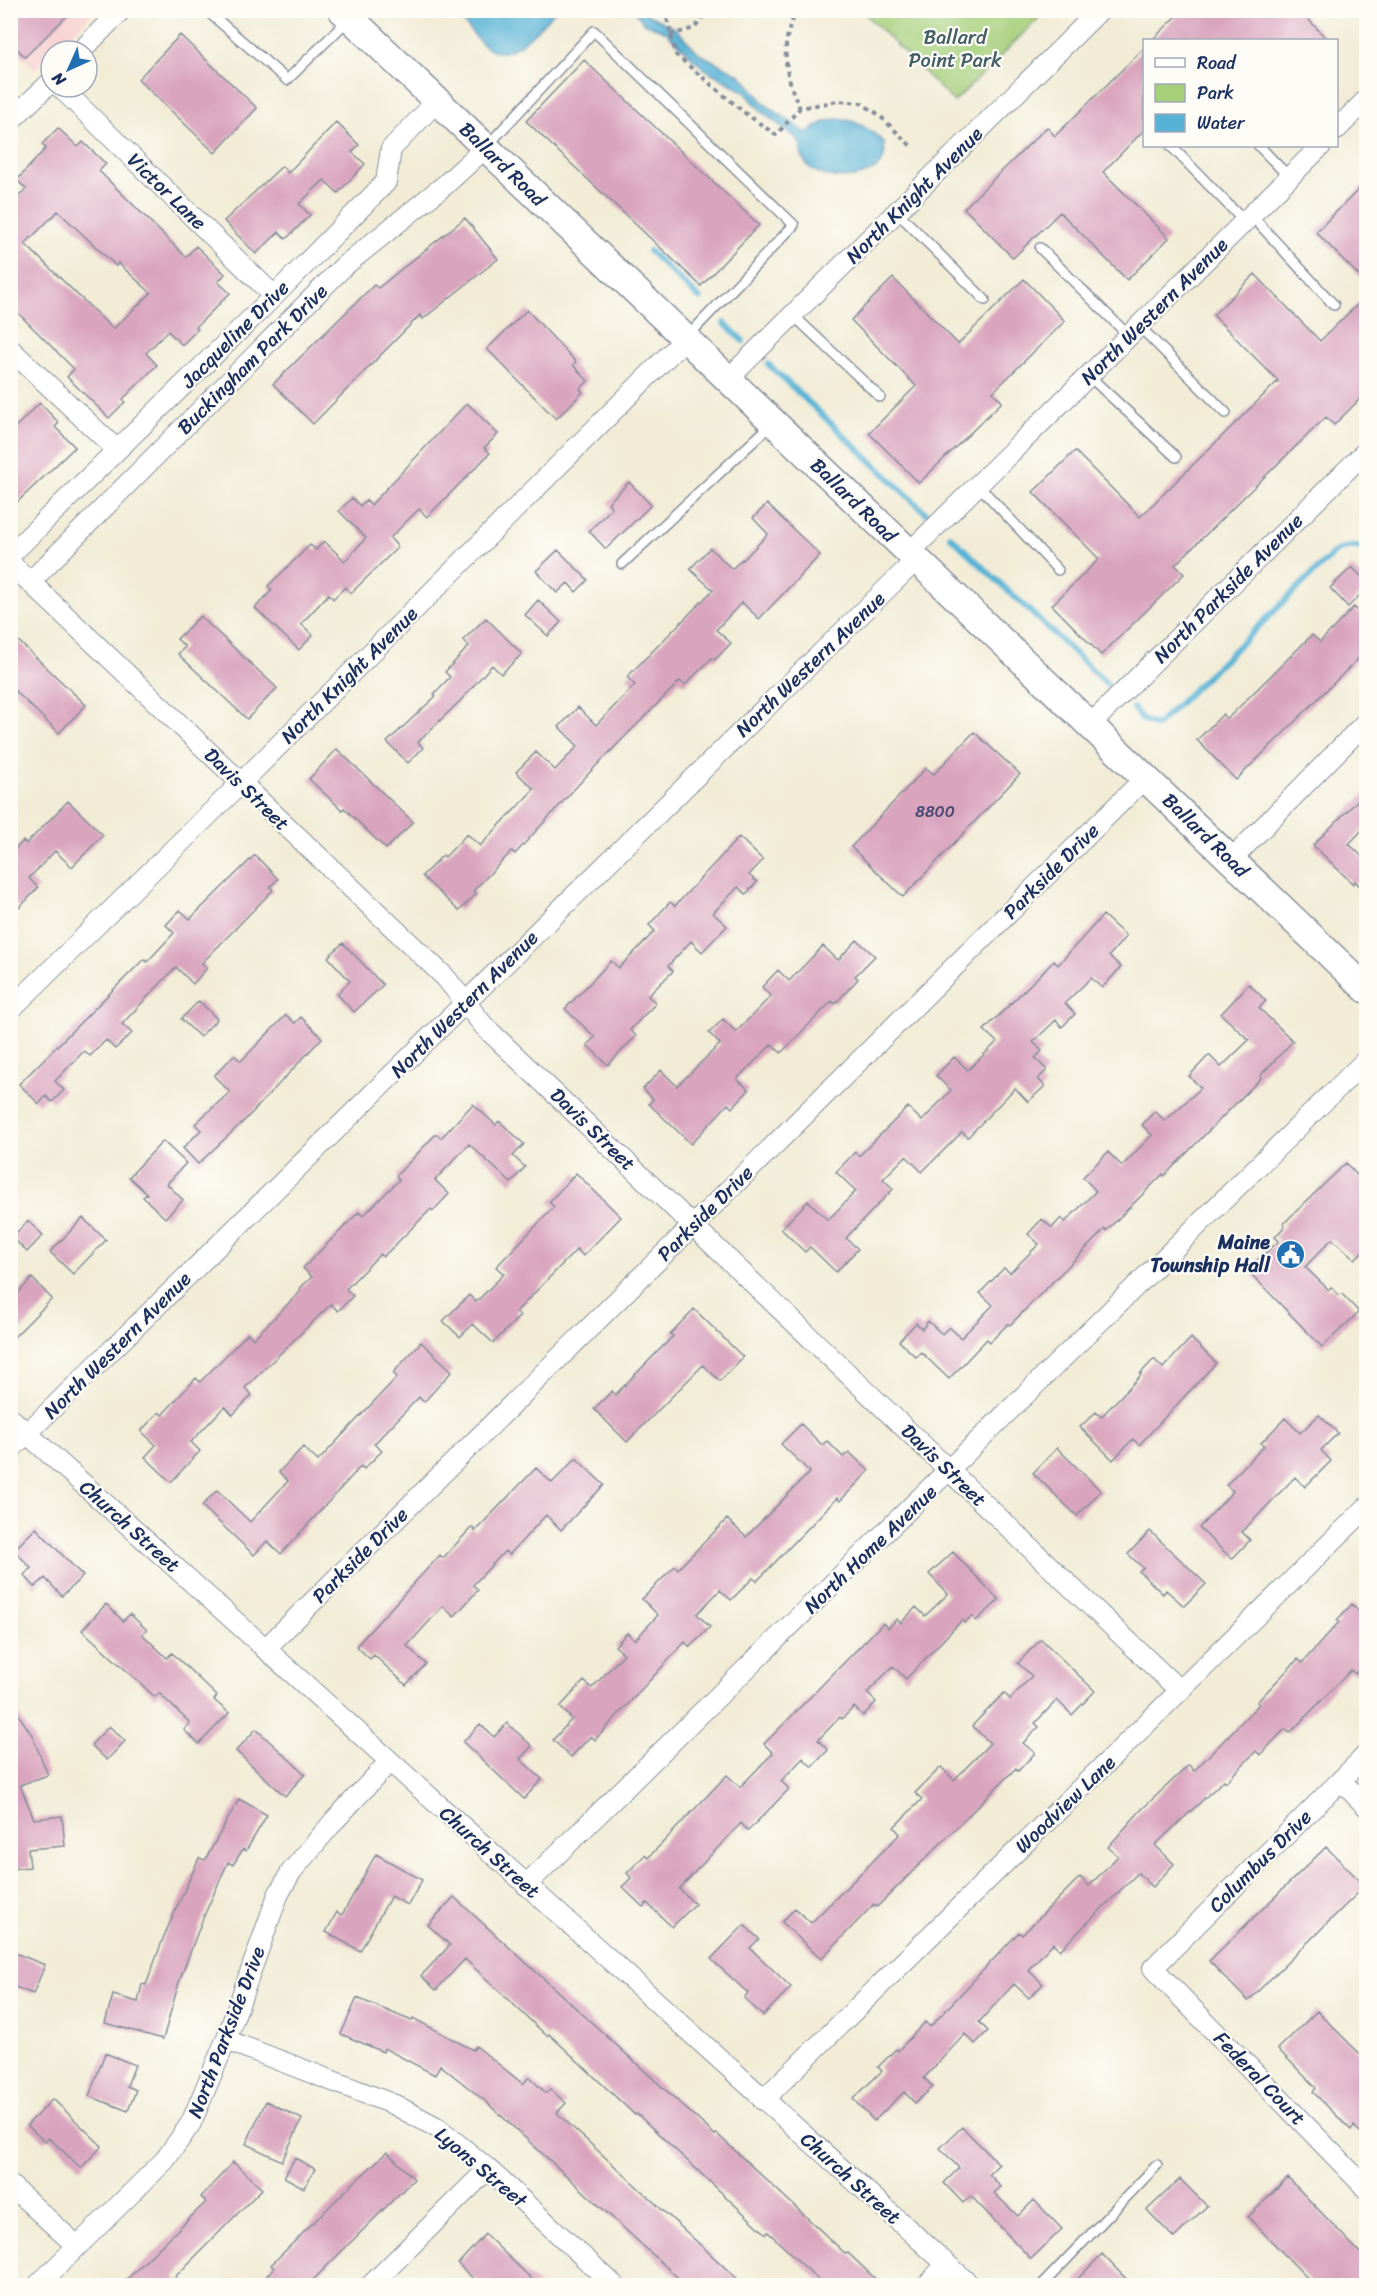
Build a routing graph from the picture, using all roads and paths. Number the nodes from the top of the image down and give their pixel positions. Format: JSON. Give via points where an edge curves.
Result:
{"nodes":[{"id":1,"x":121,"y":10,"type":"edge"},
{"id":2,"x":206,"y":10,"type":"edge"},
{"id":3,"x":665,"y":10,"type":"edge"},
{"id":4,"x":707,"y":10,"type":"edge"},
{"id":5,"x":798,"y":10,"type":"edge"},
{"id":6,"x":1100,"y":10,"type":"edge"},
{"id":7,"x":346,"y":14,"type":"edge"},
{"id":8,"x":671,"y":34,"type":"junction"},
{"id":9,"x":93,"y":39,"type":"edge"},
{"id":10,"x":39,"y":94,"type":"edge"},
{"id":11,"x":72,"y":99,"type":"edge"},
{"id":12,"x":1366,"y":100,"type":"edge"},
{"id":13,"x":437,"y":101,"type":"junction"},
{"id":14,"x":800,"y":108,"type":"junction"},
{"id":15,"x":10,"y":122,"type":"edge"},
{"id":16,"x":1338,"y":128,"type":"edge"},
{"id":17,"x":912,"y":147,"type":"dead end"},
{"id":18,"x":1172,"y":147,"type":"edge"},
{"id":19,"x":1260,"y":147,"type":"edge"},
{"id":20,"x":1320,"y":147,"type":"edge"},
{"id":21,"x":485,"y":148,"type":"junction"},
{"id":22,"x":1289,"y":177,"type":"junction"},
{"id":23,"x":897,"y":212,"type":"junction"},
{"id":24,"x":1247,"y":218,"type":"junction"},
{"id":25,"x":1040,"y":248,"type":"dead end"},
{"id":26,"x":274,"y":296,"type":"junction"},
{"id":27,"x":985,"y":300,"type":"dead end"},
{"id":28,"x":1334,"y":305,"type":"dead end"},
{"id":29,"x":793,"y":315,"type":"junction"},
{"id":30,"x":1134,"y":331,"type":"junction"},
{"id":31,"x":685,"y":339,"type":"junction"},
{"id":32,"x":10,"y":349,"type":"edge"},
{"id":33,"x":1089,"y":376,"type":"junction"},
{"id":34,"x":728,"y":379,"type":"junction"},
{"id":35,"x":880,"y":397,"type":"dead end"},
{"id":36,"x":1226,"y":413,"type":"dead end"},
{"id":37,"x":773,"y":423,"type":"junction"},
{"id":38,"x":117,"y":450,"type":"junction"},
{"id":39,"x":1366,"y":451,"type":"edge"},
{"id":40,"x":1176,"y":457,"type":"dead end"},
{"id":41,"x":978,"y":485,"type":"junction"},
{"id":42,"x":10,"y":555,"type":"edge"},
{"id":43,"x":913,"y":556,"type":"junction"},
{"id":44,"x":10,"y":563,"type":"edge"},
{"id":45,"x":622,"y":564,"type":"dead end"},
{"id":46,"x":1058,"y":570,"type":"dead end"},
{"id":47,"x":30,"y":582,"type":"junction"},
{"id":48,"x":1366,"y":722,"type":"edge"},
{"id":49,"x":1090,"y":724,"type":"junction"},
{"id":50,"x":1145,"y":778,"type":"junction"},
{"id":51,"x":241,"y":783,"type":"junction"},
{"id":52,"x":1231,"y":860,"type":"junction"},
{"id":53,"x":1366,"y":989,"type":"edge"},
{"id":54,"x":465,"y":1003,"type":"junction"},
{"id":55,"x":10,"y":1010,"type":"edge"},
{"id":56,"x":1366,"y":1060,"type":"edge"},
{"id":57,"x":694,"y":1224,"type":"junction"},
{"id":58,"x":10,"y":1418,"type":"edge"},
{"id":59,"x":27,"y":1434,"type":"junction"},
{"id":60,"x":10,"y":1450,"type":"edge"},
{"id":61,"x":950,"y":1471,"type":"junction"},
{"id":62,"x":1366,"y":1508,"type":"edge"},
{"id":63,"x":265,"y":1649,"type":"junction"},
{"id":64,"x":1180,"y":1691,"type":"junction"},
{"id":65,"x":1366,"y":1755,"type":"edge"},
{"id":66,"x":390,"y":1761,"type":"junction"},
{"id":67,"x":1341,"y":1781,"type":"junction"},
{"id":68,"x":1366,"y":1806,"type":"edge"},
{"id":69,"x":526,"y":1885,"type":"junction"},
{"id":70,"x":1153,"y":1968,"type":"joint"},
{"id":71,"x":226,"y":2040,"type":"junction"},
{"id":72,"x":763,"y":2100,"type":"junction"},
{"id":73,"x":1157,"y":2164,"type":"dead end"},
{"id":74,"x":488,"y":2169,"type":"junction"},
{"id":75,"x":10,"y":2185,"type":"edge"},
{"id":76,"x":1366,"y":2188,"type":"edge"},
{"id":77,"x":77,"y":2246,"type":"junction"},
{"id":78,"x":947,"y":2264,"type":"junction"},
{"id":79,"x":37,"y":2286,"type":"edge"},
{"id":80,"x":370,"y":2286,"type":"edge"},
{"id":81,"x":615,"y":2286,"type":"edge"},
{"id":82,"x":926,"y":2286,"type":"edge"},
{"id":83,"x":971,"y":2286,"type":"edge"},
{"id":84,"x":1041,"y":2286,"type":"edge"}],
"edges":[{"from":1,"to":9,"type":"street"},
{"from":2,"to":7,"type":"lane","via":[[287,80]]},
{"from":3,"to":8,"type":"path"},
{"from":4,"to":8,"type":"path","via":[[695,28]]},
{"from":5,"to":14,"type":"path","via":[[786,44],[786,67],[790,89]]},
{"from":6,"to":23,"type":"street","name":"North Knight Avenue"},
{"from":7,"to":13,"type":"street","name":"Ballard Road"},
{"from":8,"to":14,"type":"path","via":[[676,55],[776,135]]},
{"from":10,"to":15,"type":"street"},
{"from":11,"to":26,"type":"street","name":"Victor Lane"},
{"from":12,"to":16,"type":"street"},
{"from":13,"to":21,"type":"street","name":"Ballard Road"},
{"from":13,"to":26,"type":"street","name":"Jacqueline Drive","via":[[391,149],[386,182]]},
{"from":14,"to":17,"type":"path","via":[[838,101],[861,103]]},
{"from":18,"to":24,"type":"lane"},
{"from":19,"to":22,"type":"lane"},
{"from":20,"to":22,"type":"street","name":"North Western Avenue"},
{"from":21,"to":31,"type":"street","name":"Ballard Road"},
{"from":21,"to":31,"type":"lane","via":[[594,31],[794,225]]},
{"from":21,"to":47,"type":"street","name":"Buckingham Park Drive","via":[[344,266]]},
{"from":22,"to":24,"type":"street","name":"North Western Avenue"},
{"from":23,"to":27,"type":"lane"},
{"from":23,"to":29,"type":"street","name":"North Knight Avenue"},
{"from":24,"to":28,"type":"lane"},
{"from":24,"to":30,"type":"street","name":"North Western Avenue"},
{"from":25,"to":30,"type":"lane"},
{"from":26,"to":38,"type":"street","name":"Jacqueline Drive"},
{"from":29,"to":34,"type":"street","name":"North Knight Avenue"},
{"from":29,"to":35,"type":"lane"},
{"from":30,"to":33,"type":"street","name":"North Western Avenue"},
{"from":30,"to":36,"type":"lane"},
{"from":31,"to":34,"type":"street","name":"Ballard Road"},
{"from":31,"to":51,"type":"street","name":"North Knight Avenue"},
{"from":32,"to":38,"type":"street"},
{"from":33,"to":40,"type":"lane"},
{"from":33,"to":41,"type":"street","name":"North Western Avenue"},
{"from":34,"to":37,"type":"street","name":"Ballard Road"},
{"from":37,"to":43,"type":"street","name":"Ballard Road"},
{"from":37,"to":45,"type":"lane"},
{"from":38,"to":42,"type":"street","name":"Jacqueline Drive"},
{"from":39,"to":49,"type":"street","name":"North Parkside Avenue"},
{"from":41,"to":43,"type":"street","name":"North Western Avenue"},
{"from":41,"to":46,"type":"lane"},
{"from":43,"to":49,"type":"street","name":"Ballard Road"},
{"from":43,"to":54,"type":"street","name":"North Western Avenue"},
{"from":44,"to":47,"type":"street","name":"Davis Street"},
{"from":47,"to":51,"type":"street","name":"Davis Street"},
{"from":48,"to":52,"type":"street"},
{"from":49,"to":50,"type":"street","name":"Ballard Road"},
{"from":50,"to":52,"type":"street","name":"Ballard Road"},
{"from":50,"to":57,"type":"street","name":"Parkside Drive"},
{"from":51,"to":54,"type":"street","name":"Davis Street","via":[[445,977]]},
{"from":51,"to":55,"type":"street","name":"North Knight Avenue"},
{"from":52,"to":53,"type":"street","name":"Ballard Road"},
{"from":54,"to":57,"type":"street","name":"Davis Street","via":[[484,1026]]},
{"from":54,"to":59,"type":"street","name":"North Western Avenue"},
{"from":56,"to":61,"type":"street","name":"North Home Avenue"},
{"from":57,"to":61,"type":"street","name":"Davis Street"},
{"from":57,"to":63,"type":"street","name":"Parkside Drive"},
{"from":58,"to":59,"type":"street","name":"Church Street"},
{"from":59,"to":60,"type":"street","name":"North Western Avenue"},
{"from":59,"to":63,"type":"street","name":"Church Street"},
{"from":61,"to":64,"type":"street","name":"Davis Street"},
{"from":61,"to":69,"type":"street","name":"North Home Avenue"},
{"from":62,"to":64,"type":"street","name":"Woodview Lane"},
{"from":63,"to":66,"type":"street","name":"Church Street"},
{"from":64,"to":72,"type":"street","name":"Woodview Lane"},
{"from":65,"to":67,"type":"street","name":"Columbus Drive"},
{"from":66,"to":69,"type":"street","name":"Church Street"},
{"from":66,"to":71,"type":"street","name":"North Parkside Drive","via":[[291,1872],[278,1894]]},
{"from":67,"to":68,"type":"street"},
{"from":67,"to":70,"type":"street","name":"Columbus Drive"},
{"from":69,"to":72,"type":"street","name":"Church Street"},
{"from":70,"to":76,"type":"street","name":"Federal Court"},
{"from":71,"to":74,"type":"street","name":"Lyons Street","via":[[394,2105],[438,2128]]},
{"from":71,"to":77,"type":"street","name":"North Parkside Drive","via":[[191,2123],[178,2143]]},
{"from":72,"to":78,"type":"street","name":"Church Street"},
{"from":73,"to":84,"type":"lane"},
{"from":74,"to":80,"type":"street"},
{"from":74,"to":81,"type":"street","name":"Lyons Street"},
{"from":75,"to":77,"type":"street"},
{"from":77,"to":79,"type":"street","name":"North Parkside Drive"},
{"from":78,"to":82,"type":"street"},
{"from":78,"to":83,"type":"street","name":"Church Street"}]}
